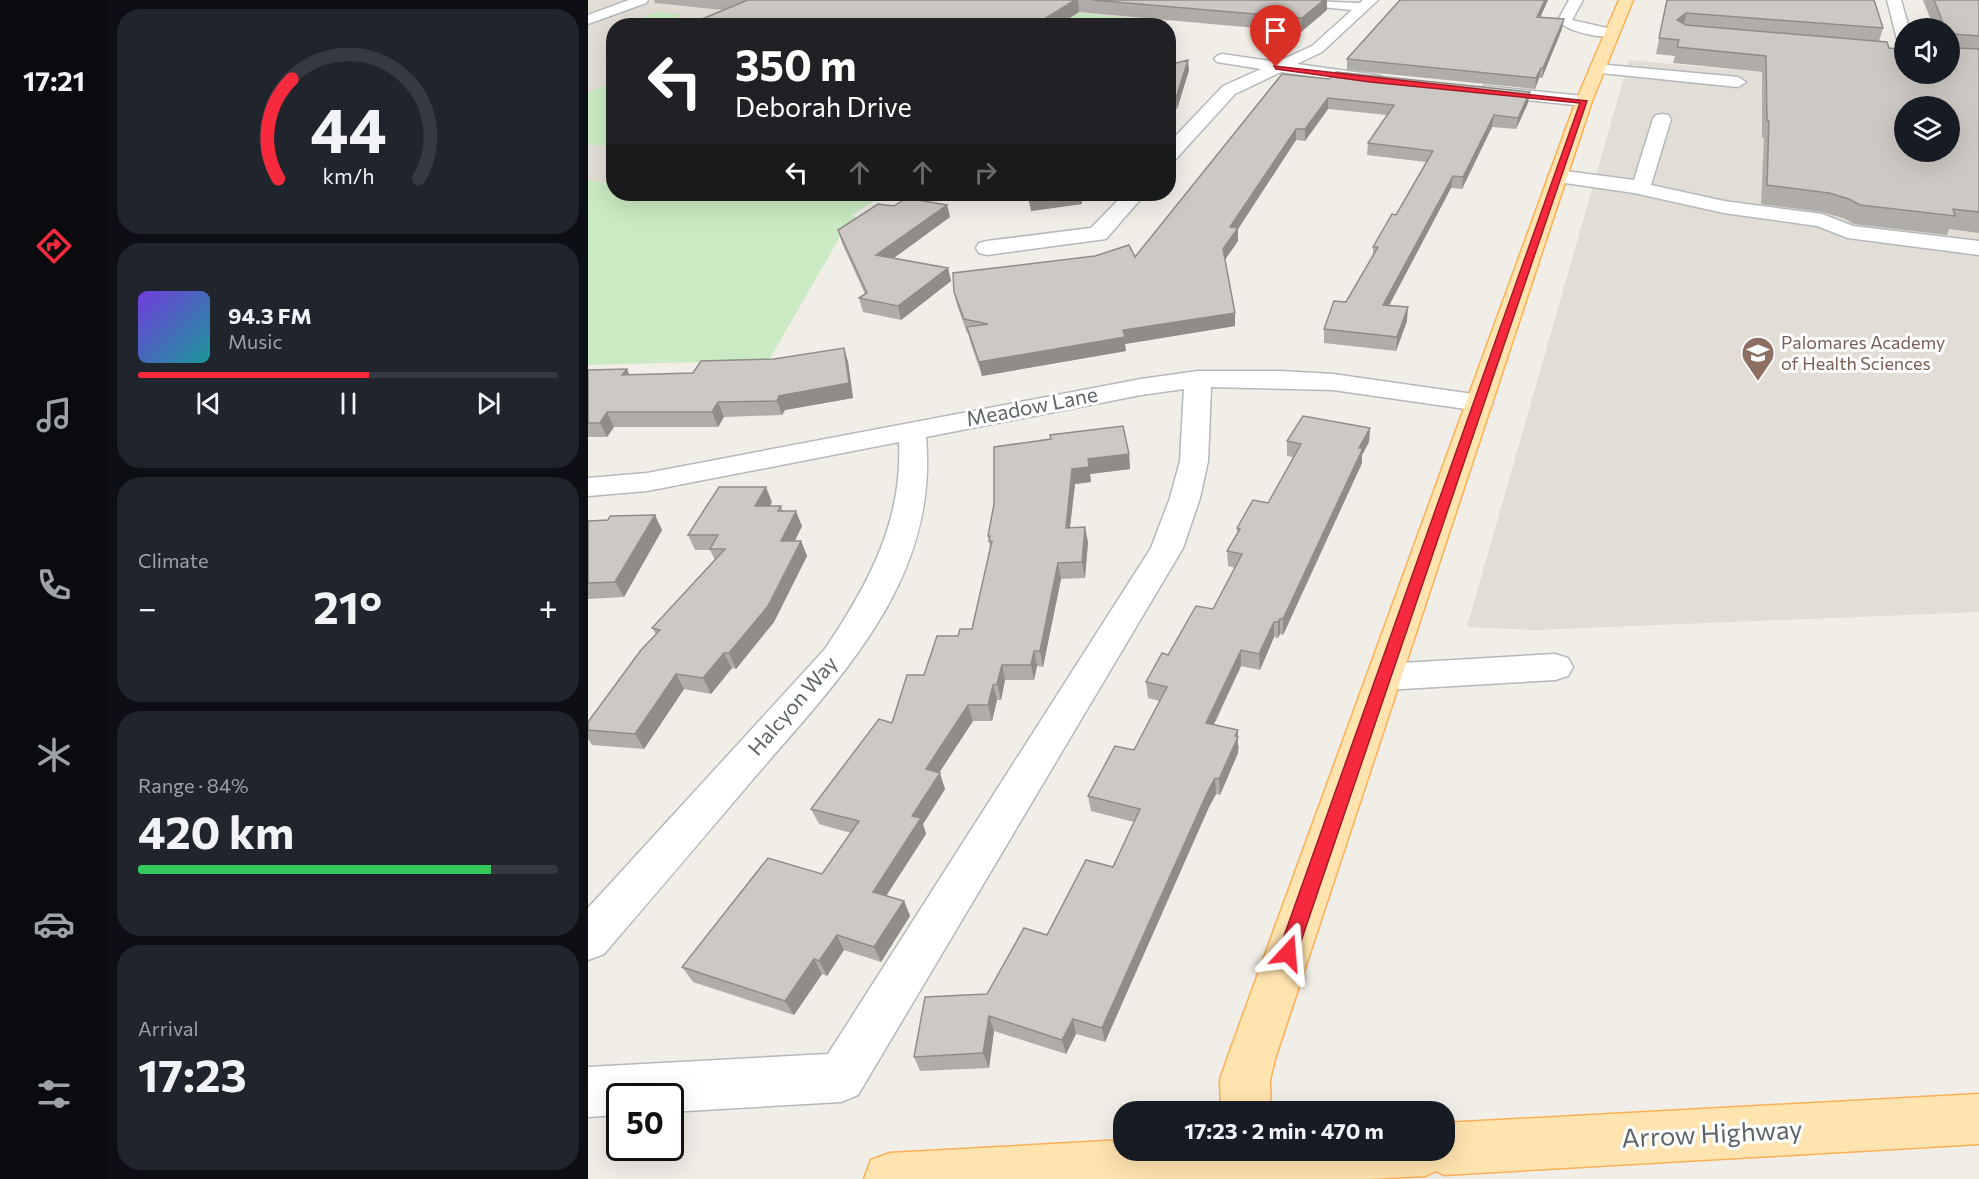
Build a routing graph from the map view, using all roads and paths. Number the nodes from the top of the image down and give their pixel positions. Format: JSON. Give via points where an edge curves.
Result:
{"nodes":[{"id":1,"x":641,"y":0,"type":"edge"},
{"id":2,"x":1290,"y":0,"type":"edge"},
{"id":3,"x":1576,"y":0,"type":"edge"},
{"id":4,"x":1626,"y":0,"type":"edge"},
{"id":5,"x":1894,"y":0,"type":"edge"},
{"id":6,"x":1368,"y":3,"type":"edge"},
{"id":7,"x":1897,"y":18,"type":"edge"},
{"id":8,"x":588,"y":20,"type":"edge"},
{"id":9,"x":1611,"y":33,"type":"junction"},
{"id":10,"x":1222,"y":59,"type":"dead end"},
{"id":11,"x":1276,"y":67,"type":"junction"},
{"id":12,"x":1597,"y":69,"type":"junction"},
{"id":13,"x":1394,"y":82,"type":"edge"},
{"id":14,"x":1738,"y":82,"type":"dead end"},
{"id":15,"x":1464,"y":89,"type":"edge"},
{"id":16,"x":1584,"y":101,"type":"junction"},
{"id":17,"x":1662,"y":119,"type":"dead end"},
{"id":18,"x":1177,"y":137,"type":"edge"},
{"id":19,"x":1558,"y":176,"type":"junction"},
{"id":20,"x":1634,"y":187,"type":"junction"},
{"id":21,"x":1129,"y":201,"type":"edge"},
{"id":22,"x":987,"y":248,"type":"dead end"},
{"id":23,"x":1979,"y":248,"type":"edge"},
{"id":24,"x":1198,"y":379,"type":"junction"},
{"id":25,"x":1480,"y":403,"type":"junction"},
{"id":26,"x":912,"y":430,"type":"junction"},
{"id":27,"x":588,"y":487,"type":"edge"},
{"id":28,"x":1555,"y":667,"type":"dead end"},
{"id":29,"x":1385,"y":676,"type":"junction"},
{"id":30,"x":588,"y":940,"type":"edge"},
{"id":31,"x":588,"y":1092,"type":"edge"},
{"id":32,"x":1246,"y":1101,"type":"edge"},
{"id":33,"x":1979,"y":1119,"type":"edge"},
{"id":34,"x":1455,"y":1148,"type":"edge"},
{"id":35,"x":1113,"y":1161,"type":"edge"},
{"id":36,"x":890,"y":1179,"type":"edge"}],
"edges":[{"from":1,"to":8,"type":"street"},
{"from":2,"to":6,"type":"street"},
{"from":3,"to":9,"type":"street","via":[[1567,23]]},
{"from":4,"to":9,"type":"main road"},
{"from":5,"to":7,"type":"street"},
{"from":6,"to":11,"type":"street","via":[[1317,48]]},
{"from":9,"to":12,"type":"main road"},
{"from":10,"to":11,"type":"street"},
{"from":11,"to":13,"type":"street"},
{"from":11,"to":18,"type":"street","via":[[1229,90]]},
{"from":12,"to":14,"type":"street"},
{"from":12,"to":16,"type":"main road"},
{"from":15,"to":16,"type":"street"},
{"from":16,"to":19,"type":"main road"},
{"from":17,"to":20,"type":"street","via":[[1643,183]]},
{"from":19,"to":20,"type":"street"},
{"from":19,"to":25,"type":"main road"},
{"from":20,"to":23,"type":"street","via":[[1724,207],[1821,220],[1848,232]]},
{"from":21,"to":22,"type":"street","via":[[1098,234]]},
{"from":24,"to":25,"type":"street","name":"Meadow Lane","via":[[1333,382]]},
{"from":24,"to":26,"type":"street","name":"Meadow Lane"},
{"from":24,"to":31,"type":"street","via":[[1194,461],[1167,548],[841,1078]]},
{"from":25,"to":29,"type":"main road"},
{"from":26,"to":27,"type":"street","name":"Meadow Lane","via":[[647,482]]},
{"from":26,"to":30,"type":"street","name":"Halcyon Way","via":[[914,492],[907,523],[891,568],[865,616],[837,658]]},
{"from":28,"to":29,"type":"street"},
{"from":29,"to":32,"type":"main road","via":[[1251,1059],[1245,1080]]},
{"from":33,"to":34,"type":"main road","name":"Arrow Highway"},
{"from":35,"to":36,"type":"main road"}]}
